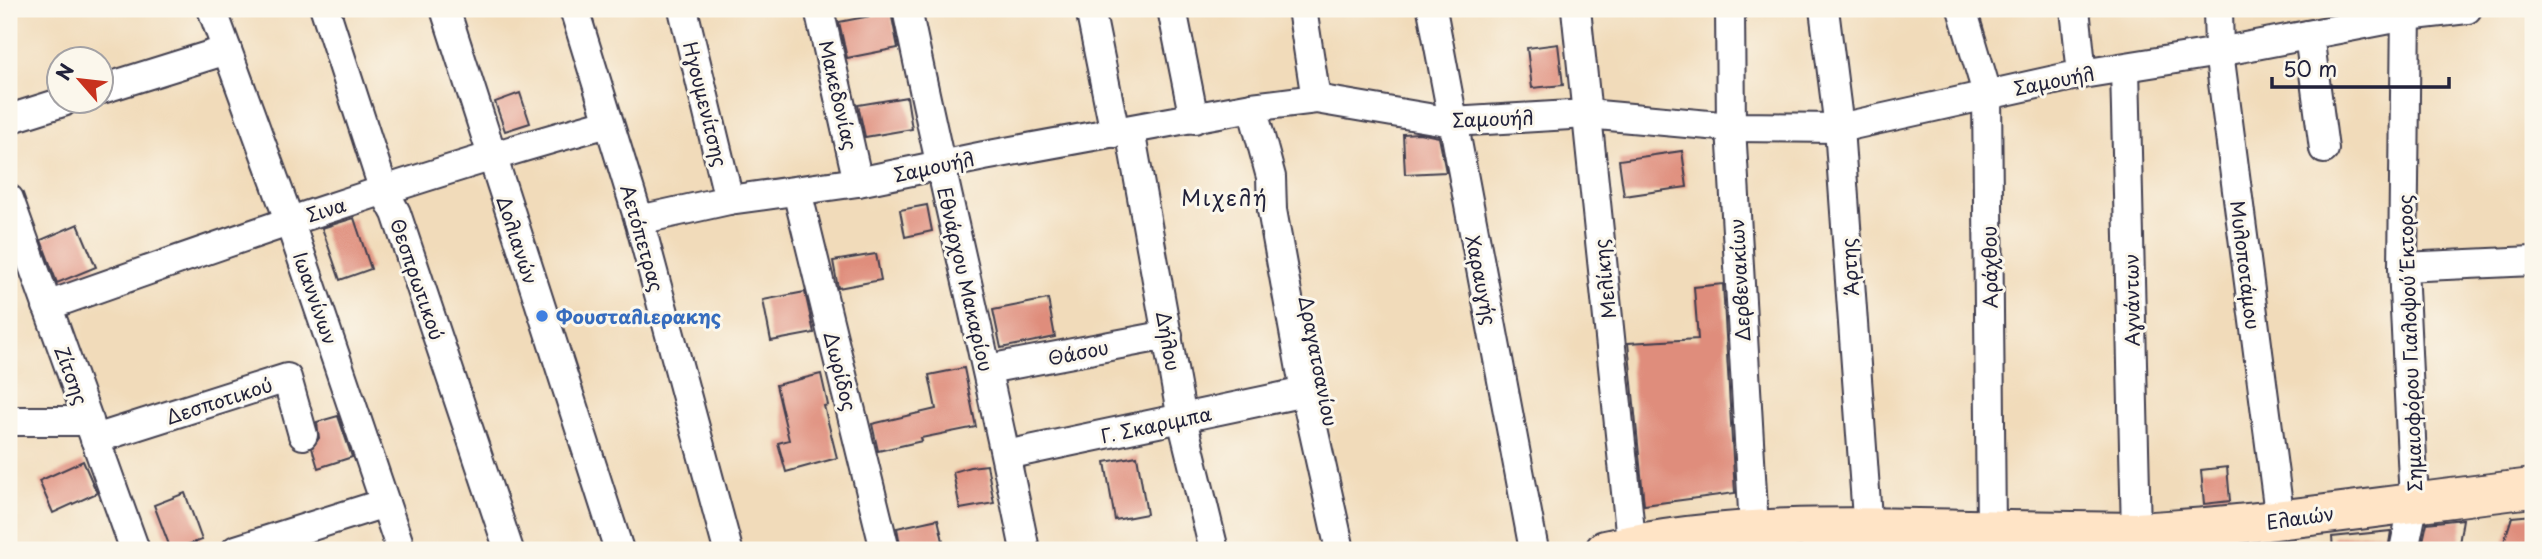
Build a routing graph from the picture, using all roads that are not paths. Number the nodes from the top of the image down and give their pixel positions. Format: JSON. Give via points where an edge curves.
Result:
{"nodes":[{"id":1,"x":212,"y":9,"type":"edge"},
{"id":2,"x":325,"y":9,"type":"edge"},
{"id":3,"x":445,"y":9,"type":"edge"},
{"id":4,"x":574,"y":9,"type":"edge"},
{"id":5,"x":683,"y":9,"type":"edge"},
{"id":6,"x":819,"y":9,"type":"edge"},
{"id":7,"x":907,"y":9,"type":"edge"},
{"id":8,"x":1090,"y":9,"type":"edge"},
{"id":9,"x":1172,"y":9,"type":"edge"},
{"id":10,"x":1302,"y":9,"type":"edge"},
{"id":11,"x":1432,"y":9,"type":"edge"},
{"id":12,"x":1576,"y":9,"type":"edge"},
{"id":13,"x":1730,"y":9,"type":"edge"},
{"id":14,"x":1824,"y":9,"type":"edge"},
{"id":15,"x":1962,"y":9,"type":"edge"},
{"id":16,"x":2074,"y":9,"type":"edge"},
{"id":17,"x":2218,"y":9,"type":"edge"},
{"id":18,"x":2467,"y":9,"type":"edge"},
{"id":19,"x":2406,"y":13,"type":"edge"},
{"id":20,"x":2309,"y":35,"type":"junction"},
{"id":21,"x":227,"y":50,"type":"junction"},
{"id":22,"x":2218,"y":52,"type":"junction"},
{"id":23,"x":2125,"y":68,"type":"junction"},
{"id":24,"x":2082,"y":74,"type":"junction"},
{"id":25,"x":116,"y":85,"type":"edge"},
{"id":26,"x":1987,"y":93,"type":"junction"},
{"id":27,"x":1316,"y":99,"type":"junction"},
{"id":28,"x":46,"y":107,"type":"edge"},
{"id":29,"x":1252,"y":107,"type":"junction"},
{"id":30,"x":1587,"y":114,"type":"junction"},
{"id":31,"x":9,"y":119,"type":"edge"},
{"id":32,"x":1194,"y":119,"type":"junction"},
{"id":33,"x":1452,"y":122,"type":"junction"},
{"id":34,"x":608,"y":123,"type":"junction"},
{"id":35,"x":1731,"y":127,"type":"junction"},
{"id":36,"x":1839,"y":128,"type":"junction"},
{"id":37,"x":1123,"y":131,"type":"junction"},
{"id":38,"x":2324,"y":149,"type":"dead end"},
{"id":39,"x":491,"y":155,"type":"junction"},
{"id":40,"x":939,"y":164,"type":"junction"},
{"id":41,"x":1271,"y":177,"type":"junction"},
{"id":42,"x":859,"y":182,"type":"junction"},
{"id":43,"x":384,"y":191,"type":"junction"},
{"id":44,"x":797,"y":191,"type":"junction"},
{"id":45,"x":9,"y":199,"type":"edge"},
{"id":46,"x":729,"y":200,"type":"junction"},
{"id":47,"x":289,"y":220,"type":"junction"},
{"id":48,"x":639,"y":220,"type":"junction"},
{"id":49,"x":2533,"y":261,"type":"edge"},
{"id":50,"x":2403,"y":267,"type":"junction"},
{"id":51,"x":47,"y":306,"type":"junction"},
{"id":52,"x":1168,"y":335,"type":"junction"},
{"id":53,"x":988,"y":369,"type":"junction"},
{"id":54,"x":1305,"y":392,"type":"junction"},
{"id":55,"x":1182,"y":419,"type":"junction"},
{"id":56,"x":9,"y":421,"type":"edge"},
{"id":57,"x":92,"y":430,"type":"junction"},
{"id":58,"x":303,"y":435,"type":"dead end"},
{"id":59,"x":1006,"y":455,"type":"junction"},
{"id":60,"x":2533,"y":488,"type":"edge"},
{"id":61,"x":2414,"y":502,"type":"junction"},
{"id":62,"x":385,"y":503,"type":"junction"},
{"id":63,"x":2280,"y":521,"type":"junction"},
{"id":64,"x":2136,"y":532,"type":"junction"},
{"id":65,"x":2001,"y":537,"type":"edge"},
{"id":66,"x":1867,"y":538,"type":"edge"},
{"id":67,"x":1751,"y":539,"type":"edge"},
{"id":68,"x":2176,"y":540,"type":"edge"},
{"id":69,"x":1623,"y":548,"type":"edge"},
{"id":70,"x":135,"y":550,"type":"edge"},
{"id":71,"x":236,"y":550,"type":"edge"},
{"id":72,"x":401,"y":550,"type":"edge"},
{"id":73,"x":509,"y":550,"type":"edge"},
{"id":74,"x":619,"y":550,"type":"edge"},
{"id":75,"x":729,"y":550,"type":"edge"},
{"id":76,"x":885,"y":550,"type":"edge"},
{"id":77,"x":1025,"y":550,"type":"edge"},
{"id":78,"x":1214,"y":550,"type":"edge"},
{"id":79,"x":1340,"y":550,"type":"edge"},
{"id":80,"x":1357,"y":550,"type":"edge"},
{"id":81,"x":1534,"y":550,"type":"edge"},
{"id":82,"x":2404,"y":550,"type":"edge"}],
"edges":[{"from":1,"to":21,"type":"street","name":"Ιωαννίνων"},
{"from":2,"to":43,"type":"street","name":"Θεσπρωτικού"},
{"from":3,"to":39,"type":"street","name":"Δολιανών"},
{"from":4,"to":34,"type":"street","name":"Αετόπετρας"},
{"from":5,"to":46,"type":"street","name":"Ηγουμενίτσης"},
{"from":6,"to":42,"type":"street","name":"Μακεδονίας"},
{"from":7,"to":40,"type":"street","name":"Εθνάρχου Μακαρίου"},
{"from":8,"to":37,"type":"street","name":"Δήλου"},
{"from":9,"to":32,"type":"street"},
{"from":10,"to":27,"type":"street"},
{"from":11,"to":33,"type":"street","name":"Χαραυγής"},
{"from":12,"to":30,"type":"street","name":"Μελίκης"},
{"from":13,"to":35,"type":"street","name":"Δερβενακίων"},
{"from":14,"to":36,"type":"street","name":"Άρτης"},
{"from":15,"to":26,"type":"street","name":"Αράχθου"},
{"from":16,"to":24,"type":"street"},
{"from":17,"to":22,"type":"street","name":"Μυλοποτάμου"},
{"from":18,"to":19,"type":"street","name":"Σαμουήλ"},
{"from":19,"to":20,"type":"street","name":"Σαμουήλ"},
{"from":19,"to":50,"type":"street","name":"Σημαιοφόρου Γιαλοψού Έκτορος"},
{"from":20,"to":22,"type":"street","name":"Σαμουήλ"},
{"from":20,"to":38,"type":"street"},
{"from":21,"to":25,"type":"street"},
{"from":21,"to":47,"type":"street","name":"Ιωαννίνων"},
{"from":22,"to":23,"type":"street","name":"Σαμουήλ"},
{"from":22,"to":63,"type":"street","name":"Μυλοποτάμου"},
{"from":23,"to":24,"type":"street","name":"Σαμουήλ"},
{"from":23,"to":64,"type":"street","name":"Αγνάντων"},
{"from":24,"to":26,"type":"street","name":"Σαμουήλ"},
{"from":26,"to":36,"type":"street","name":"Σαμουήλ"},
{"from":26,"to":65,"type":"street","name":"Αράχθου"},
{"from":27,"to":29,"type":"street","name":"Σαμουήλ"},
{"from":27,"to":33,"type":"street","name":"Σαμουήλ"},
{"from":28,"to":31,"type":"street"},
{"from":29,"to":32,"type":"street","name":"Σαμουήλ"},
{"from":29,"to":41,"type":"street","name":"Δραγατσανίου"},
{"from":30,"to":33,"type":"street","name":"Σαμουήλ"},
{"from":30,"to":35,"type":"street","name":"Σαμουήλ"},
{"from":30,"to":69,"type":"street","name":"Μελίκης"},
{"from":32,"to":37,"type":"street","name":"Σαμουήλ"},
{"from":33,"to":81,"type":"street","name":"Χαραυγής"},
{"from":34,"to":39,"type":"street","name":"Σινα"},
{"from":34,"to":48,"type":"street","name":"Αετόπετρας"},
{"from":35,"to":36,"type":"street","name":"Σαμουήλ"},
{"from":35,"to":67,"type":"street","name":"Δερβενακίων"},
{"from":36,"to":66,"type":"street","name":"Άρτης"},
{"from":37,"to":40,"type":"street","name":"Σαμουήλ"},
{"from":37,"to":52,"type":"street","name":"Δήλου"},
{"from":39,"to":43,"type":"street","name":"Σινα"},
{"from":39,"to":74,"type":"street","name":"Δολιανών"},
{"from":40,"to":42,"type":"street","name":"Σαμουήλ"},
{"from":40,"to":53,"type":"street","name":"Εθνάρχου Μακαρίου"},
{"from":41,"to":54,"type":"street","name":"Δραγατσανίου","via":[[1272,210]]},
{"from":41,"to":80,"type":"street","name":"Δραγατσανίου","via":[[1288,206]]},
{"from":42,"to":44,"type":"street","name":"Σαμουήλ"},
{"from":43,"to":47,"type":"street","name":"Σινα"},
{"from":43,"to":73,"type":"street","name":"Θεσπρωτικού","via":[[396,213]]},
{"from":44,"to":46,"type":"street","name":"Σαμουήλ"},
{"from":44,"to":76,"type":"street","name":"Δωρίδος"},
{"from":45,"to":51,"type":"street","name":"Ζίτσης"},
{"from":46,"to":48,"type":"street","name":"Σαμουήλ"},
{"from":47,"to":51,"type":"street","name":"Σινα"},
{"from":47,"to":62,"type":"street","name":"Ιωαννίνων"},
{"from":48,"to":75,"type":"street","name":"Αετόπετρας"},
{"from":49,"to":50,"type":"street"},
{"from":50,"to":61,"type":"street","name":"Σημαιοφόρου Γιαλοψού Έκτορος"},
{"from":51,"to":57,"type":"street","name":"Ζίτσης"},
{"from":52,"to":53,"type":"street","name":"Θάσου"},
{"from":52,"to":55,"type":"street","name":"Δήλου"},
{"from":53,"to":59,"type":"street","name":"Εθνάρχου Μακαρίου"},
{"from":54,"to":55,"type":"street","name":"Γ. Σκαριμπα"},
{"from":54,"to":79,"type":"street","name":"Δραγατσανίου"},
{"from":55,"to":59,"type":"street","name":"Γ. Σκαριμπα"},
{"from":55,"to":78,"type":"street","name":"Δήλου"},
{"from":56,"to":57,"type":"street","name":"Δεσποτικού"},
{"from":57,"to":58,"type":"street","name":"Δεσποτικού","via":[[287,378]]},
{"from":57,"to":70,"type":"street","name":"Ζίτσης"},
{"from":59,"to":77,"type":"street","name":"Εθνάρχου Μακαρίου"},
{"from":60,"to":61,"type":"street","name":"Ελαιών"},
{"from":61,"to":63,"type":"street","name":"Ελαιών"},
{"from":61,"to":82,"type":"street","name":"Σημαιοφόρου Γιαλοψού Έκτορος"},
{"from":62,"to":71,"type":"street"},
{"from":62,"to":72,"type":"street","name":"Ιωαννίνων"},
{"from":63,"to":68,"type":"street","name":"Ελαιών"},
{"from":64,"to":65,"type":"street","name":"Ελαιών"},
{"from":64,"to":68,"type":"street","name":"Ελαιών"},
{"from":65,"to":66,"type":"street","name":"Ελαιών"},
{"from":66,"to":67,"type":"street","name":"Ελαιών"},
{"from":67,"to":69,"type":"street","name":"Ελαιών","via":[[1685,535]]}]}
